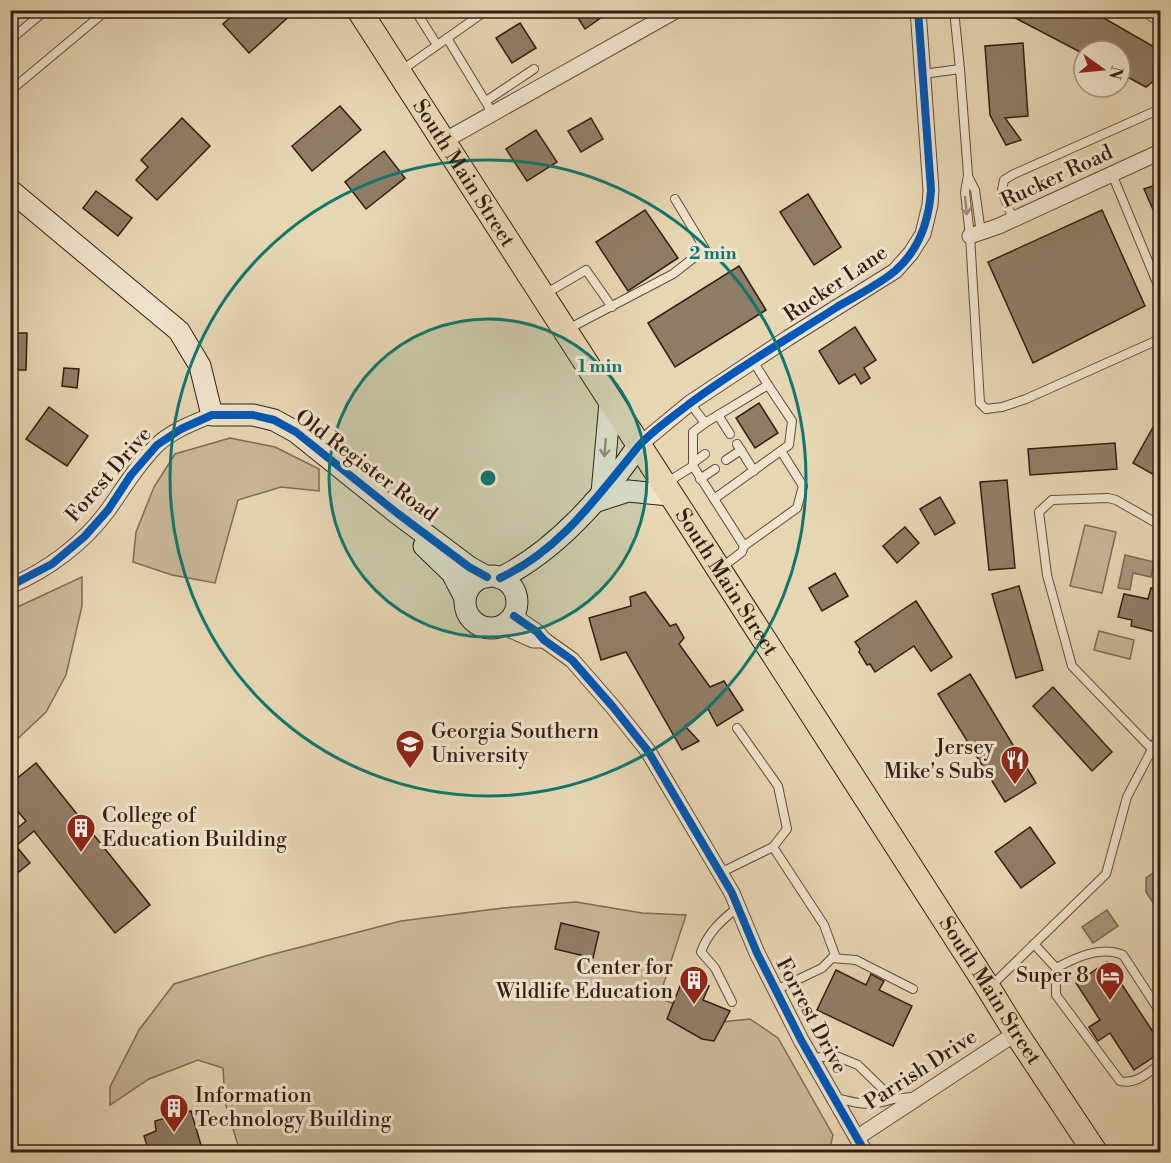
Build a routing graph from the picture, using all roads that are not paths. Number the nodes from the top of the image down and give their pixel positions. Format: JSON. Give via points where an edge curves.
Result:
{"nodes":[{"id":1,"x":46,"y":10,"type":"edge"},
{"id":2,"x":107,"y":10,"type":"edge"},
{"id":3,"x":487,"y":10,"type":"edge"},
{"id":4,"x":677,"y":10,"type":"edge"},
{"id":5,"x":918,"y":10,"type":"edge"},
{"id":6,"x":954,"y":10,"type":"edge"},
{"id":7,"x":1141,"y":10,"type":"edge"},
{"id":8,"x":417,"y":11,"type":"edge"},
{"id":9,"x":365,"y":15,"type":"edge"},
{"id":10,"x":1161,"y":22,"type":"edge"},
{"id":11,"x":447,"y":38,"type":"junction"},
{"id":12,"x":10,"y":40,"type":"edge"},
{"id":13,"x":437,"y":45,"type":"junction"},
{"id":14,"x":534,"y":69,"type":"dead end"},
{"id":15,"x":960,"y":69,"type":"junction"},
{"id":16,"x":398,"y":73,"type":"junction"},
{"id":17,"x":923,"y":74,"type":"junction"},
{"id":18,"x":10,"y":91,"type":"edge"},
{"id":19,"x":489,"y":107,"type":"junction"},
{"id":20,"x":1161,"y":110,"type":"edge"},
{"id":21,"x":442,"y":142,"type":"junction"},
{"id":22,"x":1161,"y":152,"type":"edge"},
{"id":23,"x":1112,"y":174,"type":"junction"},
{"id":24,"x":10,"y":190,"type":"edge"},
{"id":25,"x":675,"y":199,"type":"dead end"},
{"id":26,"x":1013,"y":220,"type":"junction"},
{"id":27,"x":975,"y":235,"type":"junction"},
{"id":28,"x":1161,"y":290,"type":"edge"},
{"id":29,"x":543,"y":295,"type":"junction"},
{"id":30,"x":612,"y":307,"type":"junction"},
{"id":31,"x":565,"y":331,"type":"junction"},
{"id":32,"x":1161,"y":339,"type":"edge"},
{"id":33,"x":753,"y":361,"type":"junction"},
{"id":34,"x":768,"y":385,"type":"junction"},
{"id":35,"x":610,"y":402,"type":"junction"},
{"id":36,"x":690,"y":404,"type":"junction"},
{"id":37,"x":212,"y":415,"type":"junction"},
{"id":38,"x":718,"y":415,"type":"junction"},
{"id":39,"x":705,"y":423,"type":"junction"},
{"id":40,"x":730,"y":434,"type":"dead end"},
{"id":41,"x":638,"y":447,"type":"junction"},
{"id":42,"x":781,"y":451,"type":"junction"},
{"id":43,"x":705,"y":454,"type":"dead end"},
{"id":44,"x":726,"y":460,"type":"dead end"},
{"id":45,"x":693,"y":465,"type":"junction"},
{"id":46,"x":715,"y":469,"type":"dead end"},
{"id":47,"x":754,"y":471,"type":"junction"},
{"id":48,"x":700,"y":479,"type":"junction"},
{"id":49,"x":665,"y":490,"type":"junction"},
{"id":50,"x":598,"y":498,"type":"junction"},
{"id":51,"x":714,"y":500,"type":"junction"},
{"id":52,"x":397,"y":513,"type":"junction"},
{"id":53,"x":1160,"y":524,"type":"edge"},
{"id":54,"x":744,"y":546,"type":"junction"},
{"id":55,"x":549,"y":548,"type":"junction"},
{"id":56,"x":719,"y":569,"type":"junction"},
{"id":57,"x":494,"y":577,"type":"junction"},
{"id":58,"x":10,"y":586,"type":"edge"},
{"id":59,"x":465,"y":598,"type":"junction"},
{"id":60,"x":511,"y":616,"type":"junction"},
{"id":61,"x":737,"y":728,"type":"dead end"},
{"id":62,"x":1161,"y":734,"type":"edge"},
{"id":63,"x":1152,"y":749,"type":"junction"},
{"id":64,"x":773,"y":847,"type":"junction"},
{"id":65,"x":720,"y":873,"type":"junction"},
{"id":66,"x":738,"y":907,"type":"junction"},
{"id":67,"x":1034,"y":944,"type":"junction"},
{"id":68,"x":832,"y":958,"type":"junction"},
{"id":69,"x":1056,"y":968,"type":"junction"},
{"id":70,"x":989,"y":988,"type":"junction"},
{"id":71,"x":913,"y":989,"type":"dead end"},
{"id":72,"x":776,"y":990,"type":"junction"},
{"id":73,"x":732,"y":1002,"type":"dead end"},
{"id":74,"x":1161,"y":1012,"type":"edge"},
{"id":75,"x":1012,"y":1036,"type":"junction"},
{"id":76,"x":811,"y":1058,"type":"junction"},
{"id":77,"x":1161,"y":1064,"type":"edge"},
{"id":78,"x":919,"y":1096,"type":"junction"},
{"id":79,"x":835,"y":1098,"type":"junction"},
{"id":80,"x":893,"y":1099,"type":"junction"},
{"id":81,"x":858,"y":1137,"type":"junction"},
{"id":82,"x":866,"y":1152,"type":"edge"},
{"id":83,"x":1095,"y":1152,"type":"edge"}],
"edges":[{"from":1,"to":12,"type":"lane"},
{"from":2,"to":18,"type":"lane"},
{"from":3,"to":11,"type":"lane"},
{"from":4,"to":19,"type":"street"},
{"from":5,"to":17,"type":"street","name":"Rucker Lane"},
{"from":6,"to":15,"type":"lane"},
{"from":7,"to":10,"type":"lane"},
{"from":8,"to":13,"type":"lane"},
{"from":9,"to":16,"type":"main road","name":"South Main Street"},
{"from":11,"to":13,"type":"lane"},
{"from":11,"to":19,"type":"lane"},
{"from":13,"to":16,"type":"lane"},
{"from":14,"to":19,"type":"lane"},
{"from":15,"to":17,"type":"lane"},
{"from":15,"to":27,"type":"lane","via":[[968,175],[965,192]]},
{"from":16,"to":21,"type":"main road","name":"South Main Street"},
{"from":17,"to":33,"type":"street","name":"Rucker Lane","via":[[931,190],[923,234],[895,271]]},
{"from":19,"to":21,"type":"street"},
{"from":20,"to":26,"type":"lane","via":[[1004,180],[1002,190]]},
{"from":21,"to":29,"type":"main road","name":"South Main Street"},
{"from":22,"to":23,"type":"street","name":"Rucker Road"},
{"from":23,"to":26,"type":"street","name":"Rucker Road"},
{"from":23,"to":28,"type":"lane"},
{"from":24,"to":37,"type":"street","via":[[179,331],[200,366]]},
{"from":25,"to":30,"type":"lane","via":[[705,249],[673,274]]},
{"from":26,"to":27,"type":"street","name":"Rucker Road"},
{"from":27,"to":32,"type":"lane","via":[[980,403],[986,409],[1026,399]]},
{"from":29,"to":30,"type":"lane","via":[[586,270]]},
{"from":29,"to":31,"type":"main road","name":"South Main Street"},
{"from":30,"to":31,"type":"lane"},
{"from":31,"to":35,"type":"main road","name":"South Main Street"},
{"from":33,"to":34,"type":"lane"},
{"from":33,"to":36,"type":"street","name":"Rucker Lane"},
{"from":34,"to":38,"type":"lane"},
{"from":34,"to":42,"type":"lane","via":[[792,421],[789,445]]},
{"from":35,"to":41,"type":"main road","name":"South Main Street"},
{"from":35,"to":50,"type":"street","one_way":true},
{"from":36,"to":39,"type":"lane"},
{"from":36,"to":41,"type":"street","name":"Rucker Lane"},
{"from":37,"to":52,"type":"street","name":"Old Register Road","via":[[254,415],[274,420],[296,432]]},
{"from":37,"to":58,"type":"street","name":"Forest Drive","via":[[157,445],[84,537],[52,564]]},
{"from":38,"to":39,"type":"lane"},
{"from":38,"to":40,"type":"lane"},
{"from":39,"to":45,"type":"lane","via":[[693,432]]},
{"from":41,"to":49,"type":"main road","name":"South Main Street"},
{"from":41,"to":50,"type":"street"},
{"from":42,"to":47,"type":"lane"},
{"from":42,"to":54,"type":"lane","via":[[803,486],[797,508]]},
{"from":43,"to":45,"type":"lane"},
{"from":44,"to":47,"type":"lane","via":[[739,447]]},
{"from":45,"to":48,"type":"lane"},
{"from":45,"to":49,"type":"lane"},
{"from":46,"to":48,"type":"lane"},
{"from":47,"to":51,"type":"lane"},
{"from":48,"to":51,"type":"lane"},
{"from":49,"to":50,"type":"street","via":[[628,491]]},
{"from":49,"to":56,"type":"main road","name":"South Main Street"},
{"from":50,"to":55,"type":"street"},
{"from":51,"to":54,"type":"lane"},
{"from":52,"to":57,"type":"street","name":"Old Register Road","via":[[469,567]]},
{"from":52,"to":59,"type":"street","name":"Old Register Road","via":[[452,573]]},
{"from":53,"to":63,"type":"lane","via":[[1108,498],[1052,500],[1039,512],[1047,575],[1072,666]]},
{"from":54,"to":56,"type":"lane","via":[[742,552]]},
{"from":55,"to":57,"type":"street","via":[[517,570]]},
{"from":55,"to":60,"type":"street","via":[[522,588]]},
{"from":56,"to":70,"type":"main road","name":"South Main Street"},
{"from":57,"to":59,"type":"street","via":[[474,583]]},
{"from":57,"to":60,"type":"street","name":"Old Register Road","via":[[508,582],[517,597]]},
{"from":59,"to":60,"type":"street","name":"Old Register Road","via":[[467,612],[475,623],[488,629]]},
{"from":60,"to":65,"type":"street","name":"Forrest Drive","via":[[533,640],[544,640],[572,660],[613,707],[648,751]]},
{"from":61,"to":64,"type":"lane","via":[[778,786],[787,829]]},
{"from":62,"to":63,"type":"lane"},
{"from":63,"to":67,"type":"lane","via":[[1126,797],[1106,874]]},
{"from":64,"to":65,"type":"lane"},
{"from":64,"to":68,"type":"lane","via":[[824,925],[835,955]]},
{"from":65,"to":66,"type":"street","name":"Forrest Drive"},
{"from":66,"to":72,"type":"street","name":"Forrest Drive"},
{"from":66,"to":73,"type":"lane","via":[[722,920],[701,952],[715,968]]},
{"from":67,"to":69,"type":"lane"},
{"from":67,"to":70,"type":"lane"},
{"from":68,"to":71,"type":"lane","via":[[856,960]]},
{"from":68,"to":72,"type":"lane","via":[[822,968]]},
{"from":69,"to":74,"type":"lane","via":[[1080,956],[1115,951],[1123,955]]},
{"from":69,"to":77,"type":"lane","via":[[1056,995],[1120,1081],[1135,1081]]},
{"from":70,"to":75,"type":"main road","name":"South Main Street"},
{"from":72,"to":76,"type":"street","name":"Forrest Drive"},
{"from":75,"to":78,"type":"street","name":"Parrish Drive"},
{"from":75,"to":83,"type":"main road","name":"South Main Street"},
{"from":76,"to":79,"type":"street","name":"Forrest Drive"},
{"from":76,"to":80,"type":"lane","via":[[836,1056],[858,1065]]},
{"from":78,"to":80,"type":"lane"},
{"from":78,"to":81,"type":"street","name":"Parrish Drive"},
{"from":79,"to":80,"type":"lane","via":[[863,1105]]},
{"from":79,"to":81,"type":"street","name":"Forrest Drive"},
{"from":81,"to":82,"type":"street","name":"Forrest Drive"}]}
